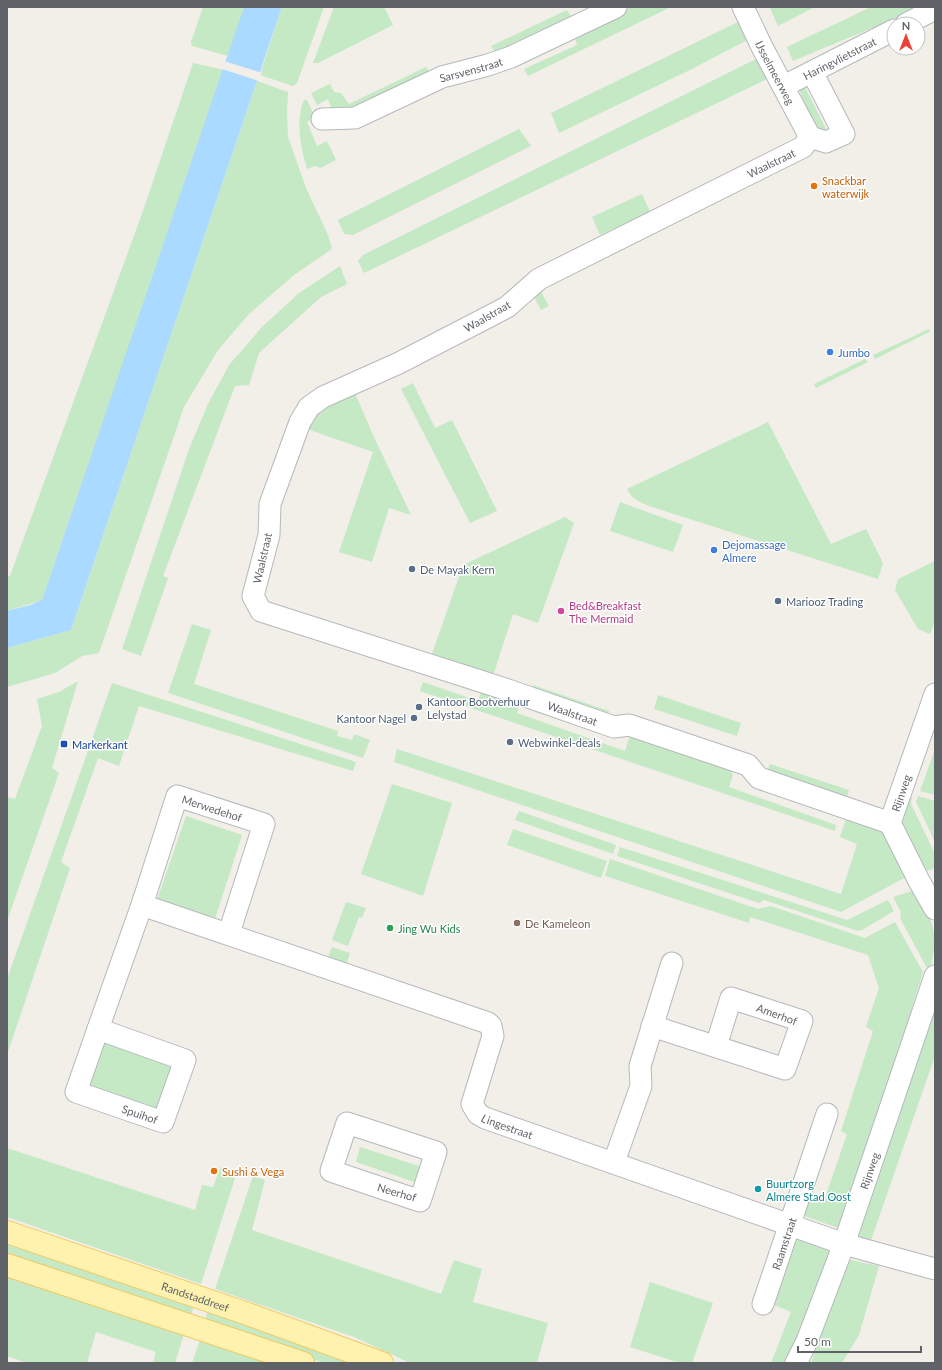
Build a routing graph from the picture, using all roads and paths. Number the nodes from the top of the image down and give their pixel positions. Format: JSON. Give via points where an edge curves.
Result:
{"nodes":[{"id":1,"x":616,"y":7,"type":"edge"},
{"id":2,"x":743,"y":7,"type":"edge"},
{"id":3,"x":935,"y":9,"type":"edge"},
{"id":4,"x":921,"y":16,"type":"edge"},
{"id":5,"x":886,"y":34,"type":"edge"},
{"id":6,"x":812,"y":72,"type":"junction"},
{"id":7,"x":784,"y":86,"type":"junction"},
{"id":8,"x":322,"y":119,"type":"dead end"},
{"id":9,"x":818,"y":139,"type":"junction"},
{"id":10,"x":935,"y":694,"type":"edge"},
{"id":11,"x":890,"y":823,"type":"junction"},
{"id":12,"x":144,"y":899,"type":"junction"},
{"id":13,"x":935,"y":909,"type":"edge"},
{"id":14,"x":229,"y":933,"type":"junction"},
{"id":15,"x":672,"y":963,"type":"dead end"},
{"id":16,"x":935,"y":976,"type":"edge"},
{"id":17,"x":652,"y":1026,"type":"junction"},
{"id":18,"x":98,"y":1030,"type":"junction"},
{"id":19,"x":716,"y":1046,"type":"dead end"},
{"id":20,"x":827,"y":1114,"type":"dead end"},
{"id":21,"x":347,"y":1123,"type":"joint"},
{"id":22,"x":614,"y":1162,"type":"junction"},
{"id":23,"x":788,"y":1224,"type":"junction"},
{"id":24,"x":7,"y":1232,"type":"edge"},
{"id":25,"x":844,"y":1244,"type":"junction"},
{"id":26,"x":7,"y":1265,"type":"edge"},
{"id":27,"x":935,"y":1269,"type":"edge"},
{"id":28,"x":763,"y":1304,"type":"dead end"},
{"id":29,"x":303,"y":1363,"type":"edge"},
{"id":30,"x":382,"y":1363,"type":"edge"},
{"id":31,"x":796,"y":1363,"type":"edge"}],
"edges":[{"from":1,"to":8,"type":"street","name":"Sarsvenstraat","via":[[511,57],[442,77],[355,118]]},
{"from":2,"to":7,"type":"street","name":"IJsselmeerweg"},
{"from":3,"to":4,"type":"street"},
{"from":5,"to":6,"type":"street","name":"Haringvlietstraat"},
{"from":6,"to":7,"type":"street","name":"Haringvlietstraat"},
{"from":6,"to":9,"type":"street","via":[[844,134]]},
{"from":7,"to":9,"type":"street","name":"IJsselmeerweg"},
{"from":9,"to":11,"type":"street","name":"Waalstraat","via":[[539,279],[507,307],[399,363],[323,397],[309,407],[300,422],[270,504],[269,535],[253,596],[261,611],[508,690],[614,727],[629,725],[748,764],[759,778]]},
{"from":10,"to":11,"type":"street","name":"Rijnweg"},
{"from":11,"to":13,"type":"street","name":"Rijnweg"},
{"from":12,"to":14,"type":"street","via":[[142,905]]},
{"from":12,"to":14,"type":"street","name":"Merwedehof","via":[[177,796],[264,824]]},
{"from":12,"to":18,"type":"street","name":"Spuihof"},
{"from":14,"to":22,"type":"street","name":"Lingestraat","via":[[488,1023],[493,1036],[472,1104],[478,1114]]},
{"from":15,"to":17,"type":"street"},
{"from":16,"to":25,"type":"street","name":"Rijnweg"},
{"from":17,"to":19,"type":"street"},
{"from":17,"to":22,"type":"street","via":[[640,1066],[641,1086]]},
{"from":18,"to":18,"type":"street","name":"Spuihof","via":[[185,1060],[163,1122],[76,1092]]},
{"from":20,"to":23,"type":"street","name":"Raamstraat"},
{"from":21,"to":21,"type":"street","name":"Neerhof","via":[[436,1152],[420,1201],[331,1171]]},
{"from":22,"to":23,"type":"street","name":"Lingestraat"},
{"from":23,"to":25,"type":"street","name":"Lingestraat"},
{"from":23,"to":28,"type":"street","name":"Raamstraat"},
{"from":24,"to":30,"type":"main road","name":"Randstaddreef"},
{"from":25,"to":27,"type":"street","name":"Lingestraat"},
{"from":25,"to":31,"type":"street","name":"Rijnweg"},
{"from":26,"to":29,"type":"main road"}]}
